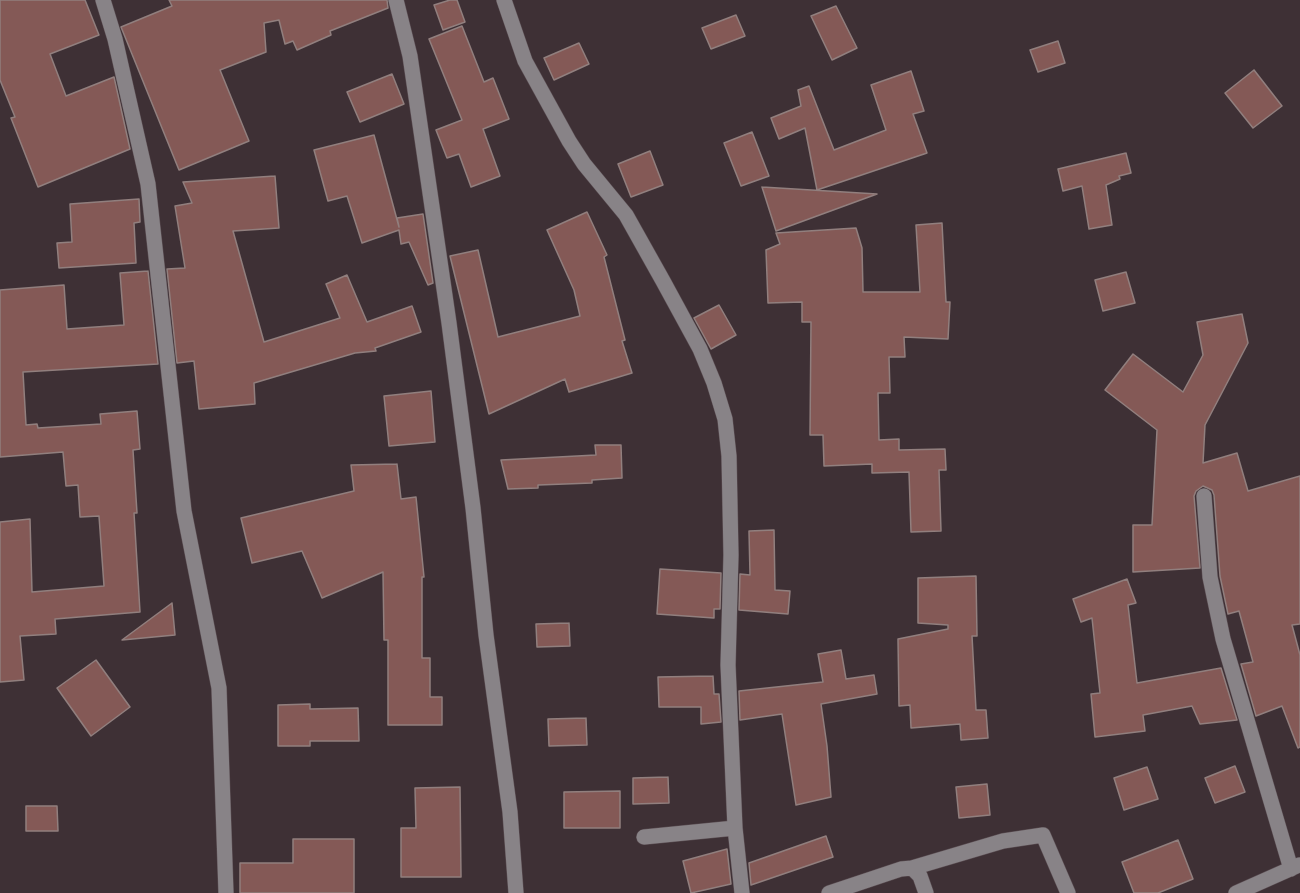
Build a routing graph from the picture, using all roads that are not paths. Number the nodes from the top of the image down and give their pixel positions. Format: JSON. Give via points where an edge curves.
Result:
{"nodes":[{"id":1,"x":103,"y":0,"type":"edge"},
{"id":2,"x":396,"y":0,"type":"edge"},
{"id":3,"x":504,"y":0,"type":"edge"},
{"id":4,"x":1204,"y":496,"type":"dead end"},
{"id":5,"x":735,"y":828,"type":"junction"},
{"id":6,"x":644,"y":837,"type":"dead end"},
{"id":7,"x":1295,"y":867,"type":"edge"},
{"id":8,"x":912,"y":868,"type":"junction"},
{"id":9,"x":225,"y":893,"type":"edge"},
{"id":10,"x":516,"y":893,"type":"edge"},
{"id":11,"x":742,"y":893,"type":"edge"},
{"id":12,"x":829,"y":893,"type":"edge"},
{"id":13,"x":926,"y":893,"type":"edge"},
{"id":14,"x":1068,"y":893,"type":"edge"},
{"id":15,"x":1236,"y":893,"type":"edge"}],
"edges":[{"from":1,"to":9,"type":"street","via":[[116,39],[148,184],[184,511],[219,688]]},
{"from":2,"to":10,"type":"street","via":[[410,56],[449,323],[510,812]]},
{"from":3,"to":5,"type":"street","via":[[525,61],[569,141],[626,215],[700,348],[725,419],[730,467],[728,665]]},
{"from":4,"to":7,"type":"street","via":[[1210,577],[1223,639]]},
{"from":5,"to":6,"type":"street"},
{"from":5,"to":11,"type":"street"},
{"from":7,"to":15,"type":"street"},
{"from":8,"to":12,"type":"street"},
{"from":8,"to":13,"type":"street","via":[[920,876]]},
{"from":8,"to":14,"type":"street","via":[[1003,841],[1043,835]]}]}
